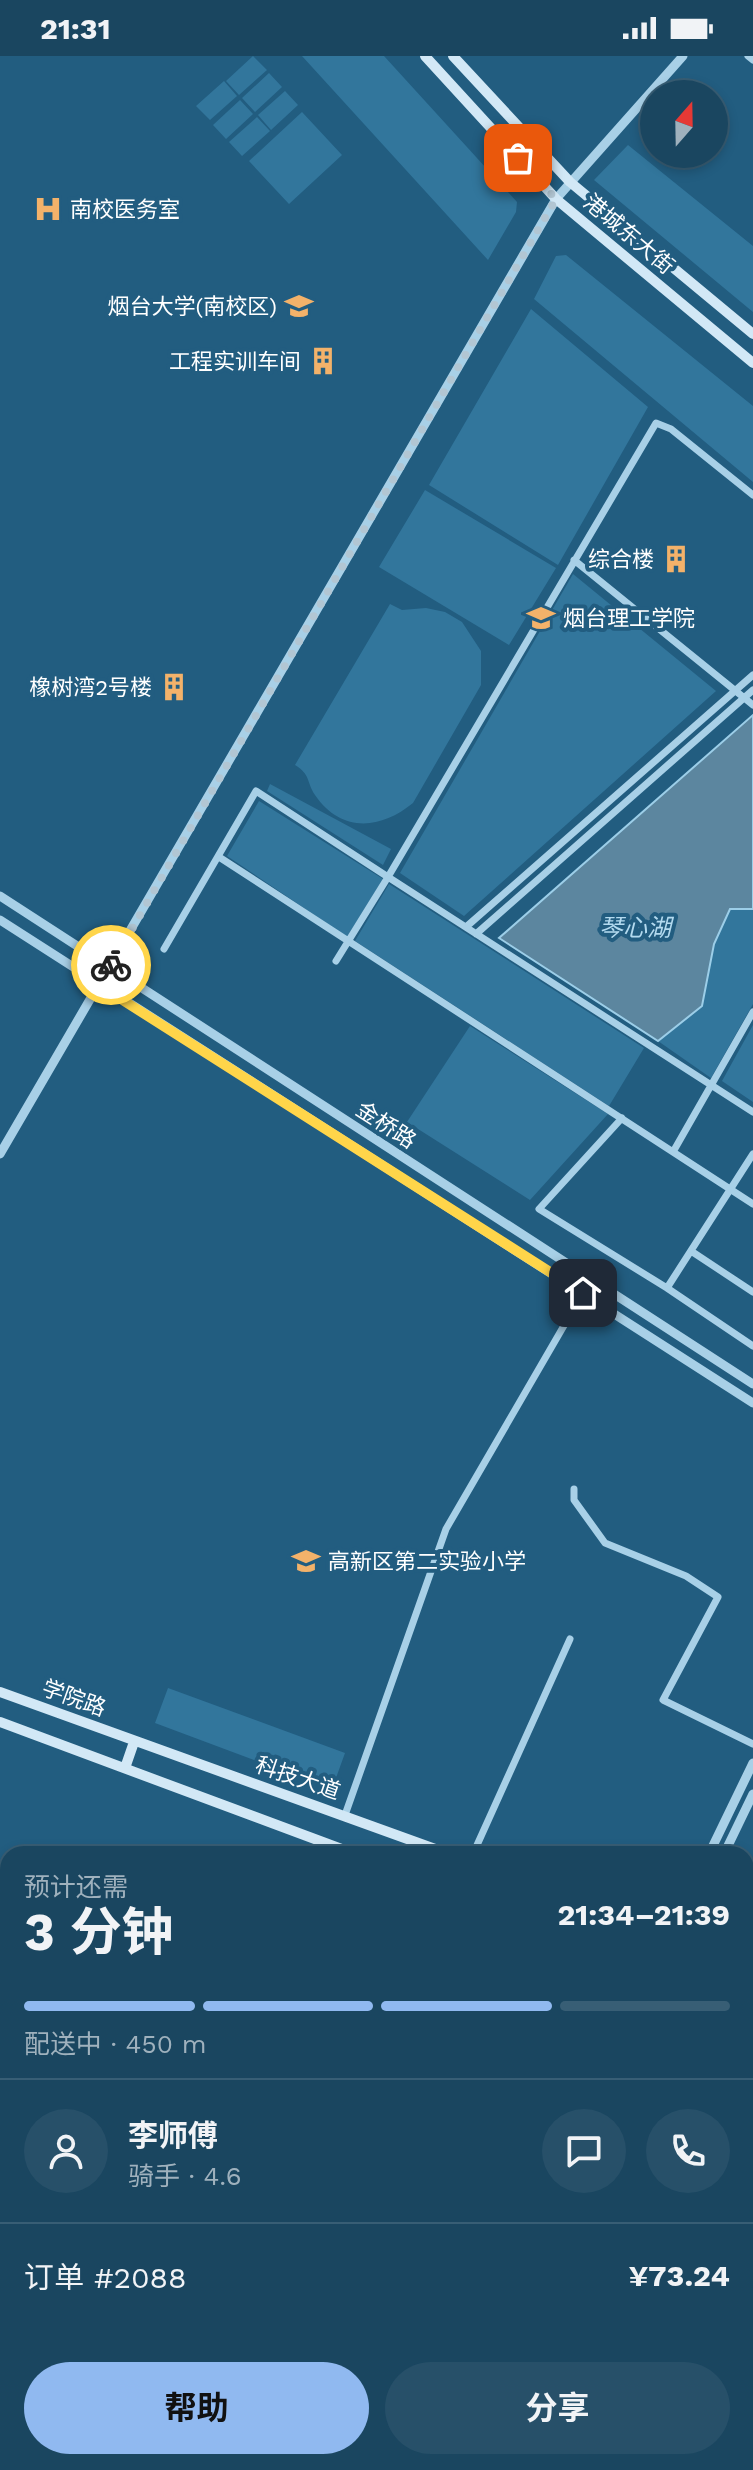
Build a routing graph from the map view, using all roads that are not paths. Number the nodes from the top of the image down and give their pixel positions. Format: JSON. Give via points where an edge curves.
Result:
{"nodes":[{"id":1,"x":425,"y":56,"type":"edge"},
{"id":2,"x":453,"y":56,"type":"edge"},
{"id":3,"x":683,"y":56,"type":"edge"},
{"id":4,"x":748,"y":56,"type":"edge"},
{"id":5,"x":753,"y":60,"type":"edge"},
{"id":6,"x":570,"y":182,"type":"junction"},
{"id":7,"x":556,"y":199,"type":"junction"},
{"id":8,"x":753,"y":334,"type":"edge"},
{"id":9,"x":753,"y":363,"type":"edge"},
{"id":10,"x":753,"y":495,"type":"edge"},
{"id":11,"x":574,"y":560,"type":"junction"},
{"id":12,"x":753,"y":675,"type":"edge"},
{"id":13,"x":735,"y":690,"type":"junction"},
{"id":14,"x":753,"y":690,"type":"edge"},
{"id":15,"x":744,"y":697,"type":"junction"},
{"id":16,"x":753,"y":705,"type":"edge"},
{"id":17,"x":219,"y":857,"type":"junction"},
{"id":18,"x":388,"y":877,"type":"junction"},
{"id":19,"x":0,"y":896,"type":"edge"},
{"id":20,"x":0,"y":920,"type":"edge"},
{"id":21,"x":466,"y":927,"type":"junction"},
{"id":22,"x":476,"y":934,"type":"junction"},
{"id":23,"x":164,"y":949,"type":"dead end"},
{"id":24,"x":336,"y":961,"type":"dead end"},
{"id":25,"x":110,"y":967,"type":"junction"},
{"id":26,"x":99,"y":985,"type":"junction"},
{"id":27,"x":753,"y":1012,"type":"edge"},
{"id":28,"x":711,"y":1085,"type":"junction"},
{"id":29,"x":753,"y":1112,"type":"edge"},
{"id":30,"x":622,"y":1118,"type":"junction"},
{"id":31,"x":673,"y":1152,"type":"junction"},
{"id":32,"x":0,"y":1154,"type":"edge"},
{"id":33,"x":753,"y":1154,"type":"edge"},
{"id":34,"x":730,"y":1189,"type":"junction"},
{"id":35,"x":753,"y":1204,"type":"edge"},
{"id":36,"x":691,"y":1251,"type":"junction"},
{"id":37,"x":591,"y":1279,"type":"junction"},
{"id":38,"x":667,"y":1288,"type":"junction"},
{"id":39,"x":753,"y":1292,"type":"edge"},
{"id":40,"x":583,"y":1293,"type":"junction"},
{"id":41,"x":753,"y":1346,"type":"edge"},
{"id":42,"x":753,"y":1384,"type":"edge"},
{"id":43,"x":753,"y":1403,"type":"edge"},
{"id":44,"x":574,"y":1489,"type":"dead end"},
{"id":45,"x":570,"y":1639,"type":"dead end"},
{"id":46,"x":0,"y":1692,"type":"edge"},
{"id":47,"x":0,"y":1722,"type":"edge"},
{"id":48,"x":134,"y":1742,"type":"junction"},
{"id":49,"x":753,"y":1744,"type":"edge"},
{"id":50,"x":753,"y":1763,"type":"edge"},
{"id":51,"x":125,"y":1768,"type":"junction"},
{"id":52,"x":753,"y":1794,"type":"edge"},
{"id":53,"x":345,"y":1815,"type":"junction"},
{"id":54,"x":334,"y":1846,"type":"edge"},
{"id":55,"x":428,"y":1846,"type":"edge"},
{"id":56,"x":477,"y":1846,"type":"edge"},
{"id":57,"x":713,"y":1846,"type":"edge"},
{"id":58,"x":728,"y":1846,"type":"edge"}],
"edges":[{"from":1,"to":7,"type":"main road","name":"港城东大街"},
{"from":2,"to":6,"type":"main road","name":"港城东大街"},
{"from":3,"to":6,"type":"street"},
{"from":4,"to":5,"type":"street"},
{"from":6,"to":7,"type":"street"},
{"from":6,"to":8,"type":"main road","name":"港城东大街"},
{"from":7,"to":9,"type":"main road","name":"港城东大街"},
{"from":7,"to":25,"type":"street"},
{"from":10,"to":11,"type":"street","via":[[671,429],[656,423]]},
{"from":11,"to":13,"type":"street"},
{"from":11,"to":18,"type":"street"},
{"from":12,"to":13,"type":"street"},
{"from":13,"to":15,"type":"street"},
{"from":13,"to":21,"type":"street"},
{"from":14,"to":15,"type":"street"},
{"from":15,"to":16,"type":"street"},
{"from":15,"to":22,"type":"street"},
{"from":17,"to":18,"type":"street","via":[[256,791]]},
{"from":17,"to":23,"type":"street"},
{"from":17,"to":30,"type":"street"},
{"from":18,"to":21,"type":"street"},
{"from":18,"to":24,"type":"street"},
{"from":19,"to":25,"type":"street","name":"金桥路"},
{"from":20,"to":26,"type":"street","name":"金桥路"},
{"from":21,"to":22,"type":"street"},
{"from":22,"to":28,"type":"street"},
{"from":25,"to":26,"type":"street"},
{"from":25,"to":37,"type":"street","name":"金桥路"},
{"from":26,"to":32,"type":"street"},
{"from":26,"to":40,"type":"street","name":"金桥路"},
{"from":27,"to":28,"type":"street"},
{"from":28,"to":29,"type":"street"},
{"from":28,"to":31,"type":"street"},
{"from":30,"to":31,"type":"street"},
{"from":30,"to":38,"type":"street","via":[[539,1209]]},
{"from":31,"to":34,"type":"street"},
{"from":33,"to":34,"type":"street"},
{"from":34,"to":35,"type":"street"},
{"from":34,"to":36,"type":"street"},
{"from":36,"to":38,"type":"street"},
{"from":36,"to":39,"type":"street"},
{"from":37,"to":40,"type":"street"},
{"from":37,"to":42,"type":"street","name":"金桥路"},
{"from":38,"to":41,"type":"street"},
{"from":40,"to":43,"type":"street","name":"金桥路"},
{"from":40,"to":53,"type":"street","via":[[446,1529]]},
{"from":44,"to":49,"type":"street","via":[[574,1500],[605,1543],[686,1576],[718,1597],[663,1700]]},
{"from":45,"to":56,"type":"street"},
{"from":46,"to":48,"type":"main road","name":"学院路"},
{"from":47,"to":51,"type":"main road"},
{"from":48,"to":51,"type":"main road"},
{"from":48,"to":53,"type":"main road","name":"科技大道"},
{"from":50,"to":57,"type":"street"},
{"from":51,"to":54,"type":"main road"},
{"from":52,"to":58,"type":"street"},
{"from":53,"to":55,"type":"main road","name":"科技大道"}]}
